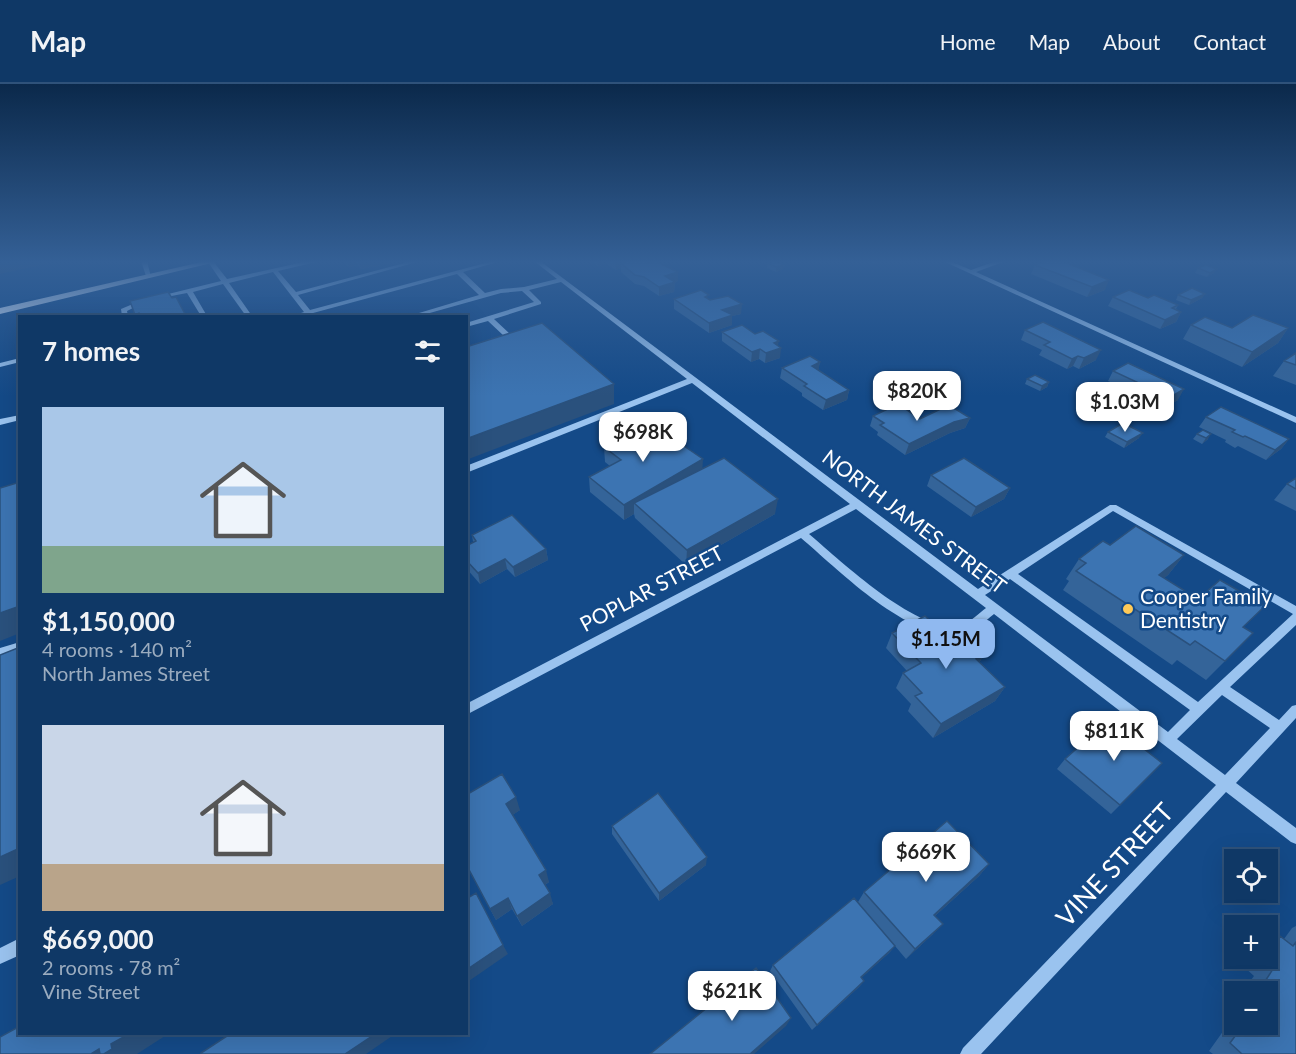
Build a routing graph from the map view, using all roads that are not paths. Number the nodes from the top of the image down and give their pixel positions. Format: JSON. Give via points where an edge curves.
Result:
{"nodes":[{"id":1,"x":20,"y":306,"type":"edge"},
{"id":2,"x":304,"y":306,"type":"edge"},
{"id":3,"x":333,"y":306,"type":"edge"},
{"id":4,"x":448,"y":306,"type":"edge"},
{"id":5,"x":529,"y":306,"type":"edge"},
{"id":6,"x":596,"y":306,"type":"edge"},
{"id":7,"x":1046,"y":306,"type":"edge"},
{"id":8,"x":0,"y":311,"type":"edge"},
{"id":9,"x":309,"y":313,"type":"junction"},
{"id":10,"x":300,"y":315,"type":"edge"},
{"id":11,"x":417,"y":315,"type":"edge"},
{"id":12,"x":490,"y":319,"type":"junction"},
{"id":13,"x":468,"y":324,"type":"edge"},
{"id":14,"x":489,"y":348,"type":"edge"},
{"id":15,"x":18,"y":360,"type":"edge"},
{"id":16,"x":0,"y":365,"type":"edge"},
{"id":17,"x":693,"y":380,"type":"junction"},
{"id":18,"x":18,"y":418,"type":"edge"},
{"id":19,"x":1296,"y":420,"type":"edge"},
{"id":20,"x":0,"y":422,"type":"edge"},
{"id":21,"x":468,"y":469,"type":"edge"},
{"id":22,"x":857,"y":504,"type":"junction"},
{"id":23,"x":802,"y":533,"type":"junction"},
{"id":24,"x":1010,"y":574,"type":"junction"},
{"id":25,"x":977,"y":595,"type":"junction"},
{"id":26,"x":994,"y":608,"type":"junction"},
{"id":27,"x":1296,"y":611,"type":"edge"},
{"id":28,"x":1296,"y":618,"type":"edge"},
{"id":29,"x":18,"y":647,"type":"edge"},
{"id":30,"x":0,"y":653,"type":"edge"},
{"id":31,"x":1222,"y":688,"type":"junction"},
{"id":32,"x":468,"y":709,"type":"edge"},
{"id":33,"x":1199,"y":709,"type":"junction"},
{"id":34,"x":1296,"y":710,"type":"edge"},
{"id":35,"x":1279,"y":727,"type":"junction"},
{"id":36,"x":1168,"y":740,"type":"junction"},
{"id":37,"x":1225,"y":783,"type":"junction"},
{"id":38,"x":1296,"y":837,"type":"edge"},
{"id":39,"x":18,"y":947,"type":"edge"},
{"id":40,"x":0,"y":956,"type":"edge"},
{"id":41,"x":969,"y":1054,"type":"edge"}],
"edges":[{"from":1,"to":8,"type":"main road"},
{"from":2,"to":9,"type":"street"},
{"from":3,"to":9,"type":"street"},
{"from":4,"to":11,"type":"street"},
{"from":5,"to":12,"type":"street"},
{"from":6,"to":17,"type":"street","name":"NORTH JAMES STREET"},
{"from":7,"to":19,"type":"street"},
{"from":9,"to":10,"type":"street"},
{"from":12,"to":13,"type":"street"},
{"from":12,"to":14,"type":"street","via":[[508,339]]},
{"from":15,"to":16,"type":"street"},
{"from":17,"to":21,"type":"street"},
{"from":17,"to":22,"type":"street","name":"NORTH JAMES STREET"},
{"from":18,"to":20,"type":"street"},
{"from":22,"to":23,"type":"street","name":"POPLAR STREET"},
{"from":22,"to":25,"type":"street","name":"NORTH JAMES STREET"},
{"from":23,"to":26,"type":"street","via":[[915,622],[963,630]]},
{"from":23,"to":32,"type":"street","name":"POPLAR STREET"},
{"from":24,"to":25,"type":"street"},
{"from":24,"to":27,"type":"street","via":[[1113,507]]},
{"from":24,"to":33,"type":"street"},
{"from":25,"to":26,"type":"street","name":"NORTH JAMES STREET"},
{"from":26,"to":36,"type":"street","name":"NORTH JAMES STREET"},
{"from":28,"to":31,"type":"street"},
{"from":29,"to":30,"type":"street"},
{"from":31,"to":33,"type":"street"},
{"from":31,"to":35,"type":"street"},
{"from":33,"to":36,"type":"street"},
{"from":34,"to":35,"type":"street","name":"VINE STREET"},
{"from":35,"to":37,"type":"street","name":"VINE STREET"},
{"from":36,"to":37,"type":"street","name":"NORTH JAMES STREET"},
{"from":37,"to":38,"type":"street","name":"NORTH JAMES STREET"},
{"from":37,"to":41,"type":"street","name":"VINE STREET"},
{"from":39,"to":40,"type":"street"}]}
